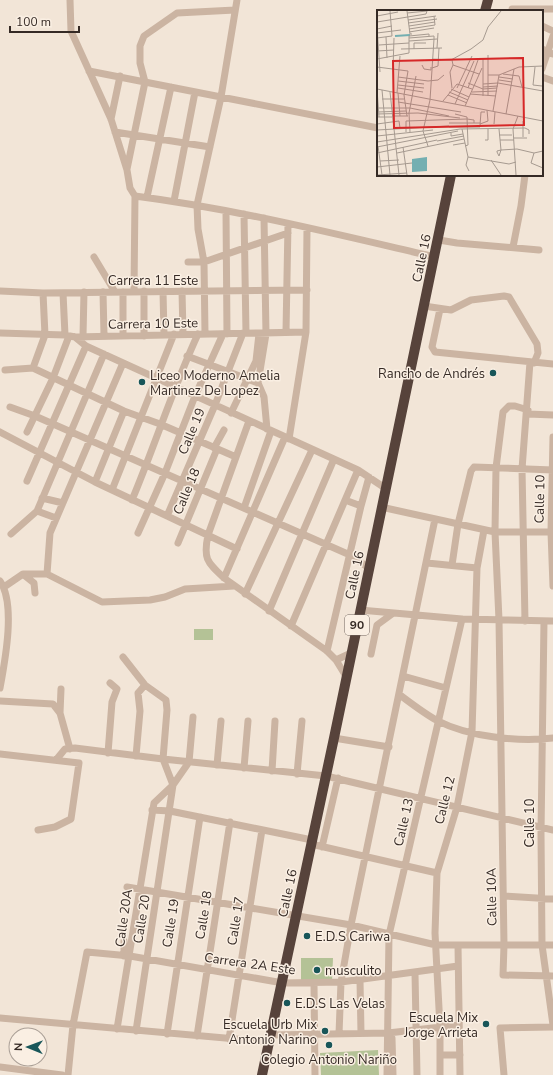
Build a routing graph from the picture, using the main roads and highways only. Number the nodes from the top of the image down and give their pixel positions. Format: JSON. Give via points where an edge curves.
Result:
{"nodes":[{"id":1,"x":488,"y":0,"type":"edge"},
{"id":2,"x":485,"y":10,"type":"edge"},
{"id":3,"x":451,"y":176,"type":"edge"},
{"id":4,"x":262,"y":1075,"type":"edge"}],
"edges":[{"from":1,"to":2,"type":"highway"},
{"from":3,"to":4,"type":"highway","name":"Calle 16","number":"90","via":[[445,241],[435,257],[433,308],[385,488]]}]}
